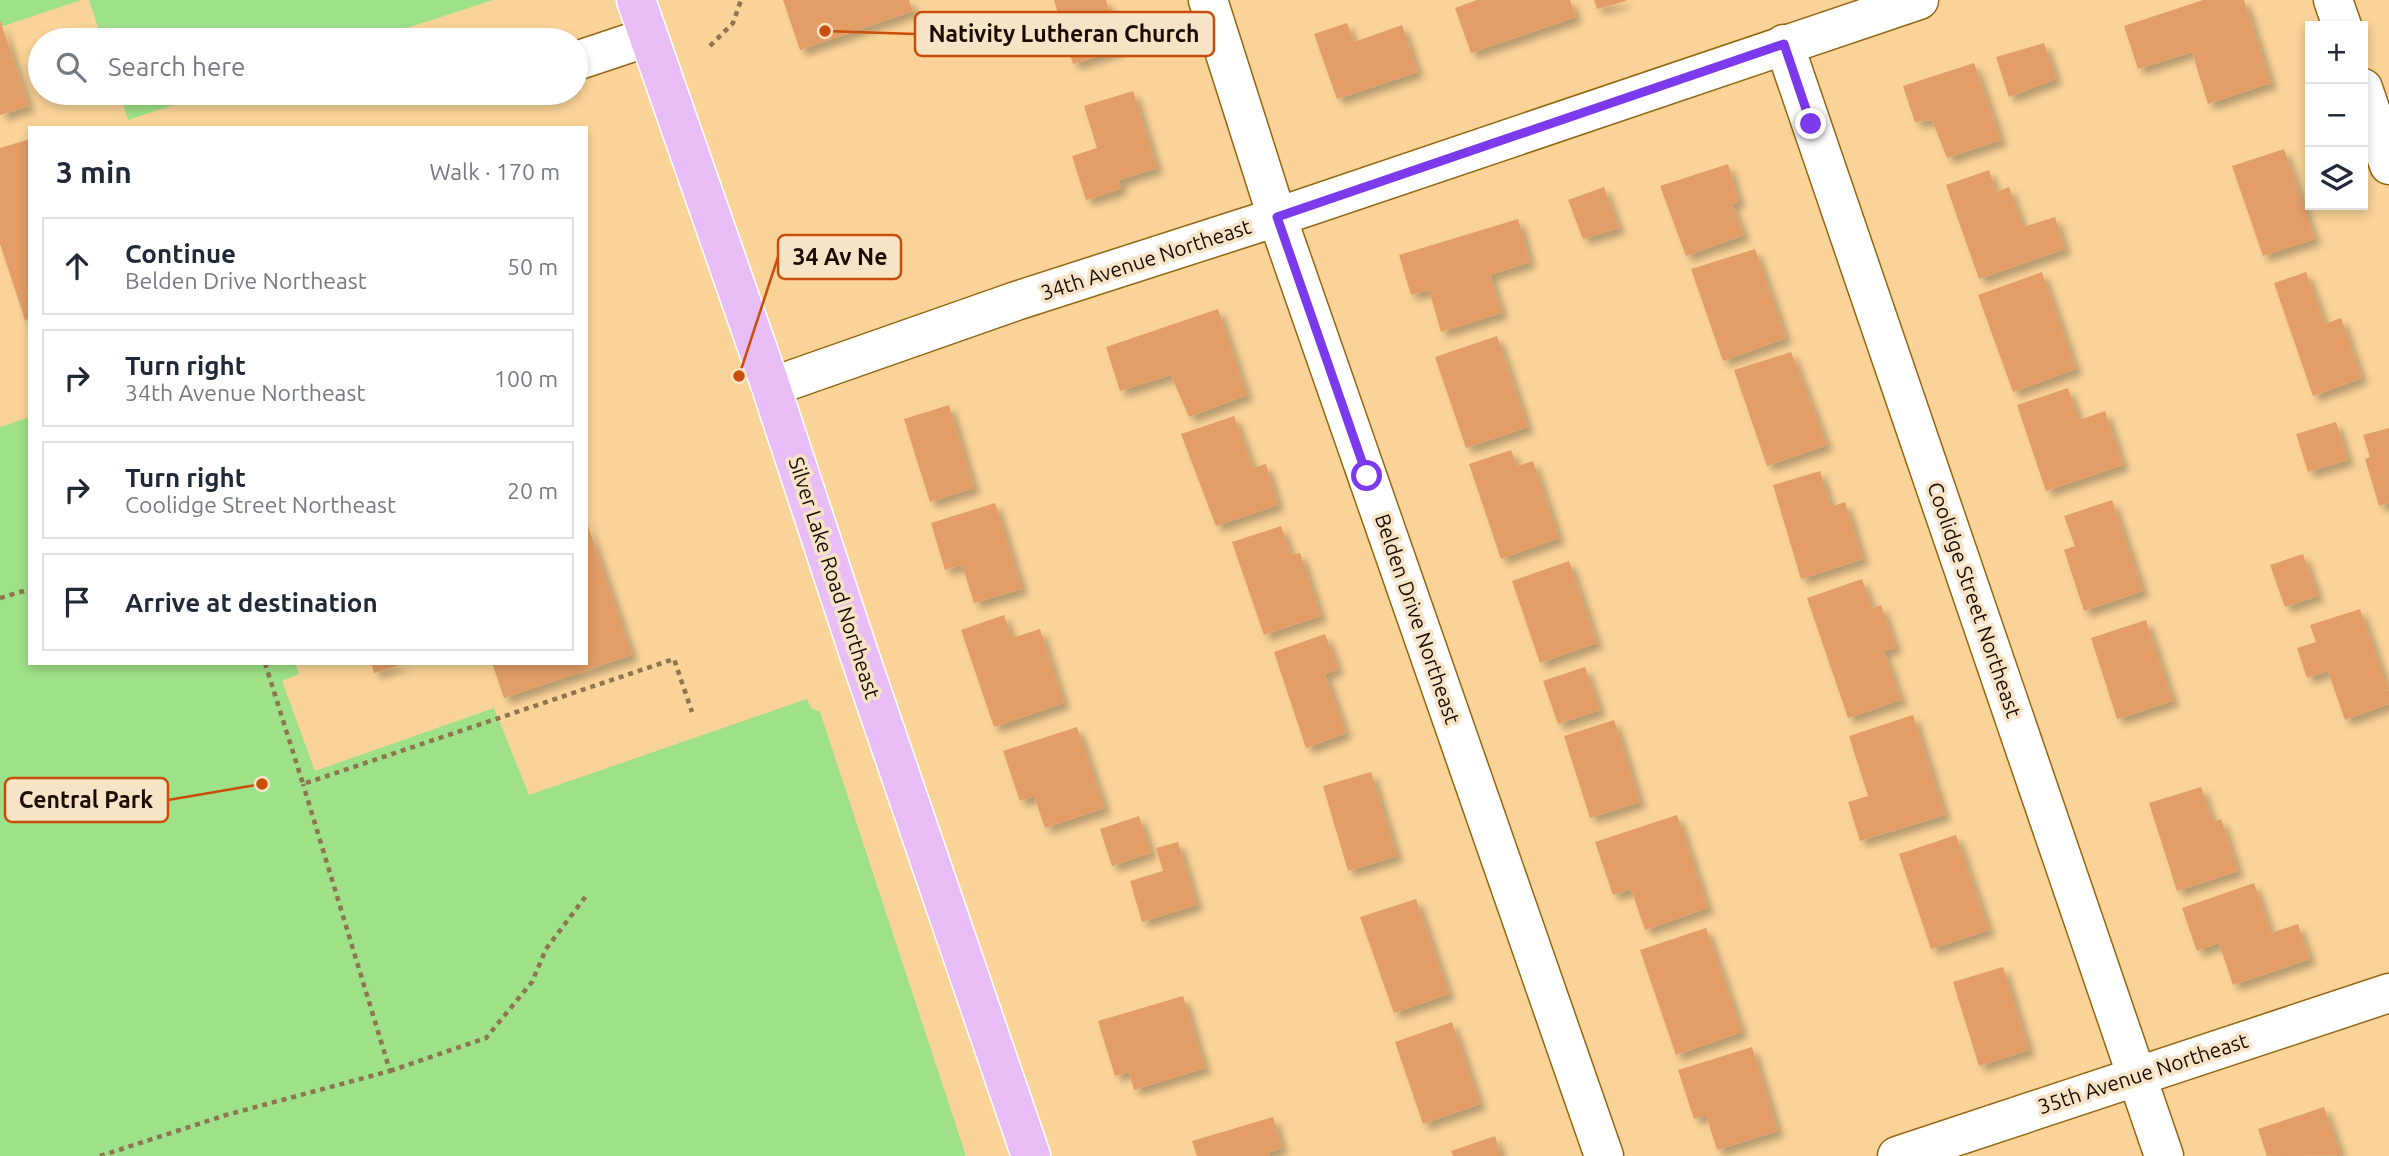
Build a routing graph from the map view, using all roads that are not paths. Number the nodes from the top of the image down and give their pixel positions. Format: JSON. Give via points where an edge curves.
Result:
{"nodes":[{"id":1,"x":636,"y":0,"type":"edge"},
{"id":2,"x":1208,"y":0,"type":"edge"},
{"id":3,"x":1919,"y":0,"type":"edge"},
{"id":4,"x":2333,"y":0,"type":"edge"},
{"id":5,"x":2340,"y":21,"type":"edge"},
{"id":6,"x":648,"y":37,"type":"junction"},
{"id":7,"x":1784,"y":44,"type":"junction"},
{"id":8,"x":588,"y":57,"type":"edge"},
{"id":9,"x":2368,"y":103,"type":"edge"},
{"id":10,"x":2389,"y":165,"type":"edge"},
{"id":11,"x":1277,"y":217,"type":"junction"},
{"id":12,"x":771,"y":387,"type":"junction"},
{"id":13,"x":2389,"y":993,"type":"edge"},
{"id":14,"x":2137,"y":1076,"type":"junction"},
{"id":15,"x":1031,"y":1156,"type":"edge"},
{"id":16,"x":1604,"y":1156,"type":"edge"},
{"id":17,"x":1897,"y":1156,"type":"edge"},
{"id":18,"x":2164,"y":1156,"type":"edge"}],
"edges":[{"from":1,"to":6,"type":"main road","name":"Silver Lake Road Northeast"},
{"from":2,"to":11,"type":"street","name":"Belden Drive Northeast"},
{"from":3,"to":7,"type":"street","name":"34th Avenue Northeast"},
{"from":4,"to":5,"type":"street"},
{"from":6,"to":8,"type":"street"},
{"from":6,"to":12,"type":"main road","name":"Silver Lake Road Northeast"},
{"from":7,"to":11,"type":"street","name":"34th Avenue Northeast"},
{"from":7,"to":14,"type":"street","name":"Coolidge Street Northeast"},
{"from":9,"to":10,"type":"street"},
{"from":11,"to":12,"type":"street","name":"34th Avenue Northeast"},
{"from":11,"to":16,"type":"street","name":"Belden Drive Northeast"},
{"from":12,"to":15,"type":"main road","name":"Silver Lake Road Northeast"},
{"from":13,"to":14,"type":"street","name":"35th Avenue Northeast"},
{"from":14,"to":17,"type":"street","name":"35th Avenue Northeast"},
{"from":14,"to":18,"type":"street","name":"Coolidge Street Northeast"}]}
